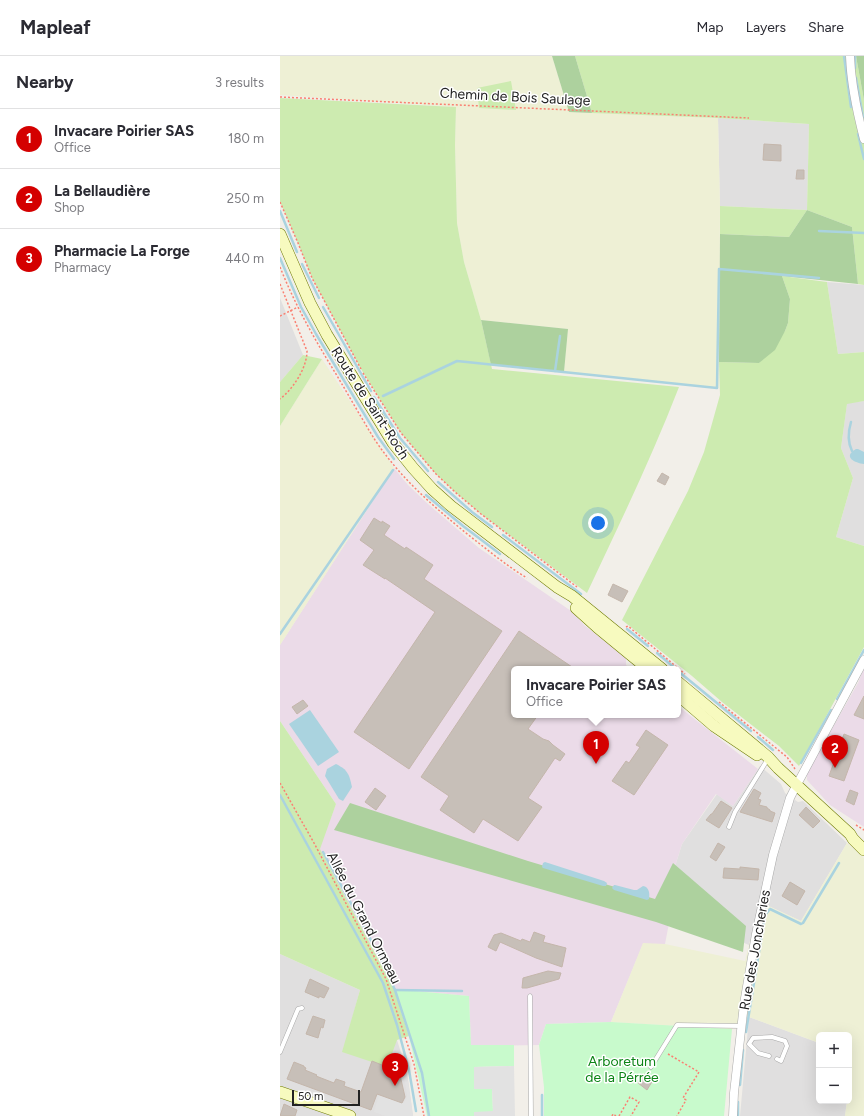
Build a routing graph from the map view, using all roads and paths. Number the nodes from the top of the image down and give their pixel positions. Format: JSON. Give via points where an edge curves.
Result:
{"nodes":[{"id":1,"x":850,"y":56,"type":"edge"},
{"id":2,"x":280,"y":97,"type":"edge"},
{"id":3,"x":749,"y":118,"type":"dead end"},
{"id":4,"x":864,"y":139,"type":"edge"},
{"id":5,"x":280,"y":202,"type":"edge"},
{"id":6,"x":280,"y":234,"type":"edge"},
{"id":7,"x":280,"y":284,"type":"edge"},
{"id":8,"x":298,"y":306,"type":"dead end"},
{"id":9,"x":290,"y":310,"type":"junction"},
{"id":10,"x":280,"y":316,"type":"edge"},
{"id":11,"x":280,"y":399,"type":"edge"},
{"id":12,"x":557,"y":587,"type":"junction"},
{"id":13,"x":577,"y":587,"type":"dead end"},
{"id":14,"x":622,"y":627,"type":"dead end"},
{"id":15,"x":864,"y":660,"type":"edge"},
{"id":16,"x":644,"y":666,"type":"edge"},
{"id":17,"x":658,"y":666,"type":"edge"},
{"id":18,"x":670,"y":666,"type":"edge"},
{"id":19,"x":682,"y":678,"type":"edge"},
{"id":20,"x":681,"y":698,"type":"edge"},
{"id":21,"x":715,"y":699,"type":"dead end"},
{"id":22,"x":766,"y":762,"type":"junction"},
{"id":23,"x":778,"y":768,"type":"junction"},
{"id":24,"x":795,"y":769,"type":"dead end"},
{"id":25,"x":280,"y":783,"type":"edge"},
{"id":26,"x":796,"y":786,"type":"junction"},
{"id":27,"x":729,"y":827,"type":"dead end"},
{"id":28,"x":850,"y":834,"type":"junction"},
{"id":29,"x":864,"y":842,"type":"edge"},
{"id":30,"x":864,"y":850,"type":"edge"},
{"id":31,"x":530,"y":996,"type":"dead end"},
{"id":32,"x":302,"y":1008,"type":"dead end"},
{"id":33,"x":742,"y":1026,"type":"junction"},
{"id":34,"x":740,"y":1042,"type":"junction"},
{"id":35,"x":749,"y":1044,"type":"junction"},
{"id":36,"x":661,"y":1050,"type":"junction"},
{"id":37,"x":280,"y":1052,"type":"edge"},
{"id":38,"x":769,"y":1056,"type":"dead end"},
{"id":39,"x":776,"y":1059,"type":"dead end"},
{"id":40,"x":651,"y":1067,"type":"dead end"},
{"id":41,"x":280,"y":1092,"type":"edge"},
{"id":42,"x":345,"y":1115,"type":"edge"},
{"id":43,"x":424,"y":1116,"type":"edge"},
{"id":44,"x":531,"y":1116,"type":"edge"},
{"id":45,"x":612,"y":1116,"type":"edge"},
{"id":46,"x":618,"y":1116,"type":"edge"},
{"id":47,"x":631,"y":1116,"type":"edge"},
{"id":48,"x":677,"y":1116,"type":"edge"},
{"id":49,"x":733,"y":1116,"type":"edge"}],
"edges":[{"from":1,"to":4,"type":"street","via":[[851,77]]},
{"from":2,"to":3,"type":"path","name":"Chemin de Bois Saulage"},
{"from":5,"to":13,"type":"path","via":[[312,278],[334,320],[401,433],[455,492]]},
{"from":6,"to":12,"type":"street","name":"Route de Saint-Roch","via":[[327,335],[393,443],[432,489],[451,506]]},
{"from":7,"to":9,"type":"path"},
{"from":8,"to":9,"type":"path"},
{"from":9,"to":10,"type":"path"},
{"from":9,"to":11,"type":"path","via":[[307,347],[307,355],[299,377]]},
{"from":12,"to":16,"type":"street","name":"Route de Saint-Roch","via":[[568,601]]},
{"from":12,"to":17,"type":"street","name":"Route de Saint-Roch","via":[[572,596]]},
{"from":14,"to":18,"type":"path","via":[[628,626]]},
{"from":15,"to":26,"type":"street","name":"Rue des Joncheries"},
{"from":19,"to":23,"type":"street"},
{"from":20,"to":22,"type":"street","via":[[714,726]]},
{"from":21,"to":24,"type":"path","via":[[788,757]]},
{"from":22,"to":23,"type":"street"},
{"from":22,"to":27,"type":"lane","via":[[735,812]]},
{"from":23,"to":26,"type":"street"},
{"from":25,"to":43,"type":"path","name":"Allée du Grand Ormeau","via":[[386,979],[414,1064]]},
{"from":26,"to":28,"type":"street"},
{"from":26,"to":33,"type":"street","name":"Rue des Joncheries","via":[[773,855],[756,934]]},
{"from":28,"to":29,"type":"street"},
{"from":28,"to":30,"type":"street"},
{"from":31,"to":44,"type":"lane"},
{"from":32,"to":37,"type":"lane","via":[[298,1009]]},
{"from":33,"to":34,"type":"street","name":"Rue des Joncheries"},
{"from":33,"to":36,"type":"lane","via":[[677,1025]]},
{"from":34,"to":35,"type":"lane"},
{"from":34,"to":49,"type":"street","name":"Rue des Joncheries"},
{"from":35,"to":38,"type":"lane","via":[[758,1053]]},
{"from":35,"to":39,"type":"lane","via":[[753,1038],[772,1036],[785,1041],[787,1046],[781,1061]]},
{"from":36,"to":40,"type":"lane"},
{"from":36,"to":48,"type":"path","via":[[699,1072],[683,1098],[686,1100]]},
{"from":41,"to":42,"type":"street"},
{"from":45,"to":46,"type":"path"},
{"from":46,"to":47,"type":"path","via":[[630,1097],[639,1102]]}]}
